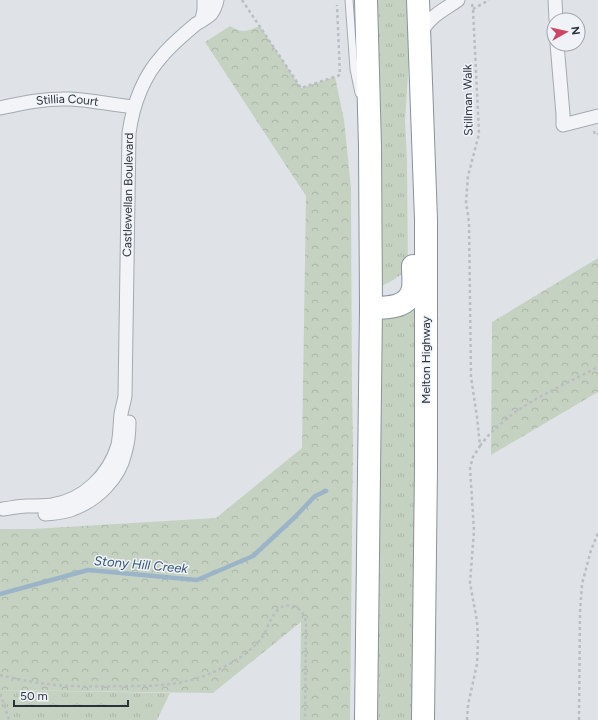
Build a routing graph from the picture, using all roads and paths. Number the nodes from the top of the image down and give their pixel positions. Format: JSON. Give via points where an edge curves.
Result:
{"nodes":[{"id":1,"x":204,"y":0,"type":"edge"},
{"id":2,"x":217,"y":0,"type":"edge"},
{"id":3,"x":242,"y":0,"type":"edge"},
{"id":4,"x":336,"y":0,"type":"edge"},
{"id":5,"x":349,"y":0,"type":"edge"},
{"id":6,"x":366,"y":0,"type":"edge"},
{"id":7,"x":418,"y":0,"type":"edge"},
{"id":8,"x":458,"y":0,"type":"edge"},
{"id":9,"x":471,"y":0,"type":"edge"},
{"id":10,"x":488,"y":0,"type":"edge"},
{"id":11,"x":555,"y":0,"type":"edge"},
{"id":12,"x":473,"y":9,"type":"junction"},
{"id":13,"x":556,"y":12,"type":"edge"},
{"id":14,"x":202,"y":19,"type":"junction"},
{"id":15,"x":419,"y":43,"type":"junction"},
{"id":16,"x":558,"y":52,"type":"edge"},
{"id":17,"x":361,"y":100,"type":"dead end"},
{"id":18,"x":0,"y":108,"type":"edge"},
{"id":19,"x":134,"y":108,"type":"junction"},
{"id":20,"x":362,"y":108,"type":"dead end"},
{"id":21,"x":598,"y":116,"type":"edge"},
{"id":22,"x":370,"y":146,"type":"junction"},
{"id":23,"x":371,"y":308,"type":"junction"},
{"id":24,"x":598,"y":367,"type":"edge"},
{"id":25,"x":480,"y":446,"type":"junction"},
{"id":26,"x":2,"y":509,"type":"edge"},
{"id":27,"x":598,"y":534,"type":"edge"},
{"id":28,"x":0,"y":675,"type":"edge"},
{"id":29,"x":0,"y":694,"type":"edge"},
{"id":30,"x":8,"y":720,"type":"edge"},
{"id":31,"x":305,"y":720,"type":"edge"},
{"id":32,"x":366,"y":720,"type":"edge"},
{"id":33,"x":423,"y":720,"type":"edge"},
{"id":34,"x":467,"y":720,"type":"edge"},
{"id":35,"x":579,"y":720,"type":"edge"}],
"edges":[{"from":1,"to":14,"type":"street"},
{"from":2,"to":14,"type":"street","name":"Castlewellan Boulevard","via":[[212,13]]},
{"from":3,"to":4,"type":"path","via":[[301,88],[340,75]]},
{"from":5,"to":17,"type":"lane","via":[[354,69]]},
{"from":6,"to":22,"type":"highway"},
{"from":7,"to":15,"type":"highway","name":"Melton Highway"},
{"from":8,"to":15,"type":"street","via":[[426,24]]},
{"from":9,"to":12,"type":"path","name":"Stillman Walk"},
{"from":10,"to":12,"type":"path"},
{"from":11,"to":13,"type":"street"},
{"from":12,"to":25,"type":"path","name":"Stillman Walk","via":[[479,134],[468,176],[466,202],[469,222],[471,377]]},
{"from":14,"to":19,"type":"street","name":"Castlewellan Boulevard","via":[[162,55],[144,84]]},
{"from":15,"to":23,"type":"highway","via":[[412,109],[412,294],[397,306]]},
{"from":15,"to":33,"type":"highway","name":"Melton Highway","via":[[426,220]]},
{"from":16,"to":21,"type":"street","via":[[563,125]]},
{"from":18,"to":19,"type":"street","name":"Stillia Court","via":[[56,99]]},
{"from":19,"to":26,"type":"street","name":"Castlewellan Boulevard","via":[[129,133],[125,396],[114,457],[97,482],[78,496],[53,505]]},
{"from":20,"to":22,"type":"lane"},
{"from":22,"to":23,"type":"highway"},
{"from":23,"to":32,"type":"highway"},
{"from":24,"to":25,"type":"path","via":[[519,410],[499,425]]},
{"from":25,"to":34,"type":"path","via":[[470,468],[474,531],[470,584],[478,639],[477,664]]},
{"from":27,"to":35,"type":"path","via":[[582,584]]},
{"from":28,"to":31,"type":"path","via":[[39,683],[79,686],[151,686],[188,682],[219,670],[243,655],[254,647],[278,609],[293,606],[302,613],[306,624]]},
{"from":29,"to":30,"type":"path"}]}
